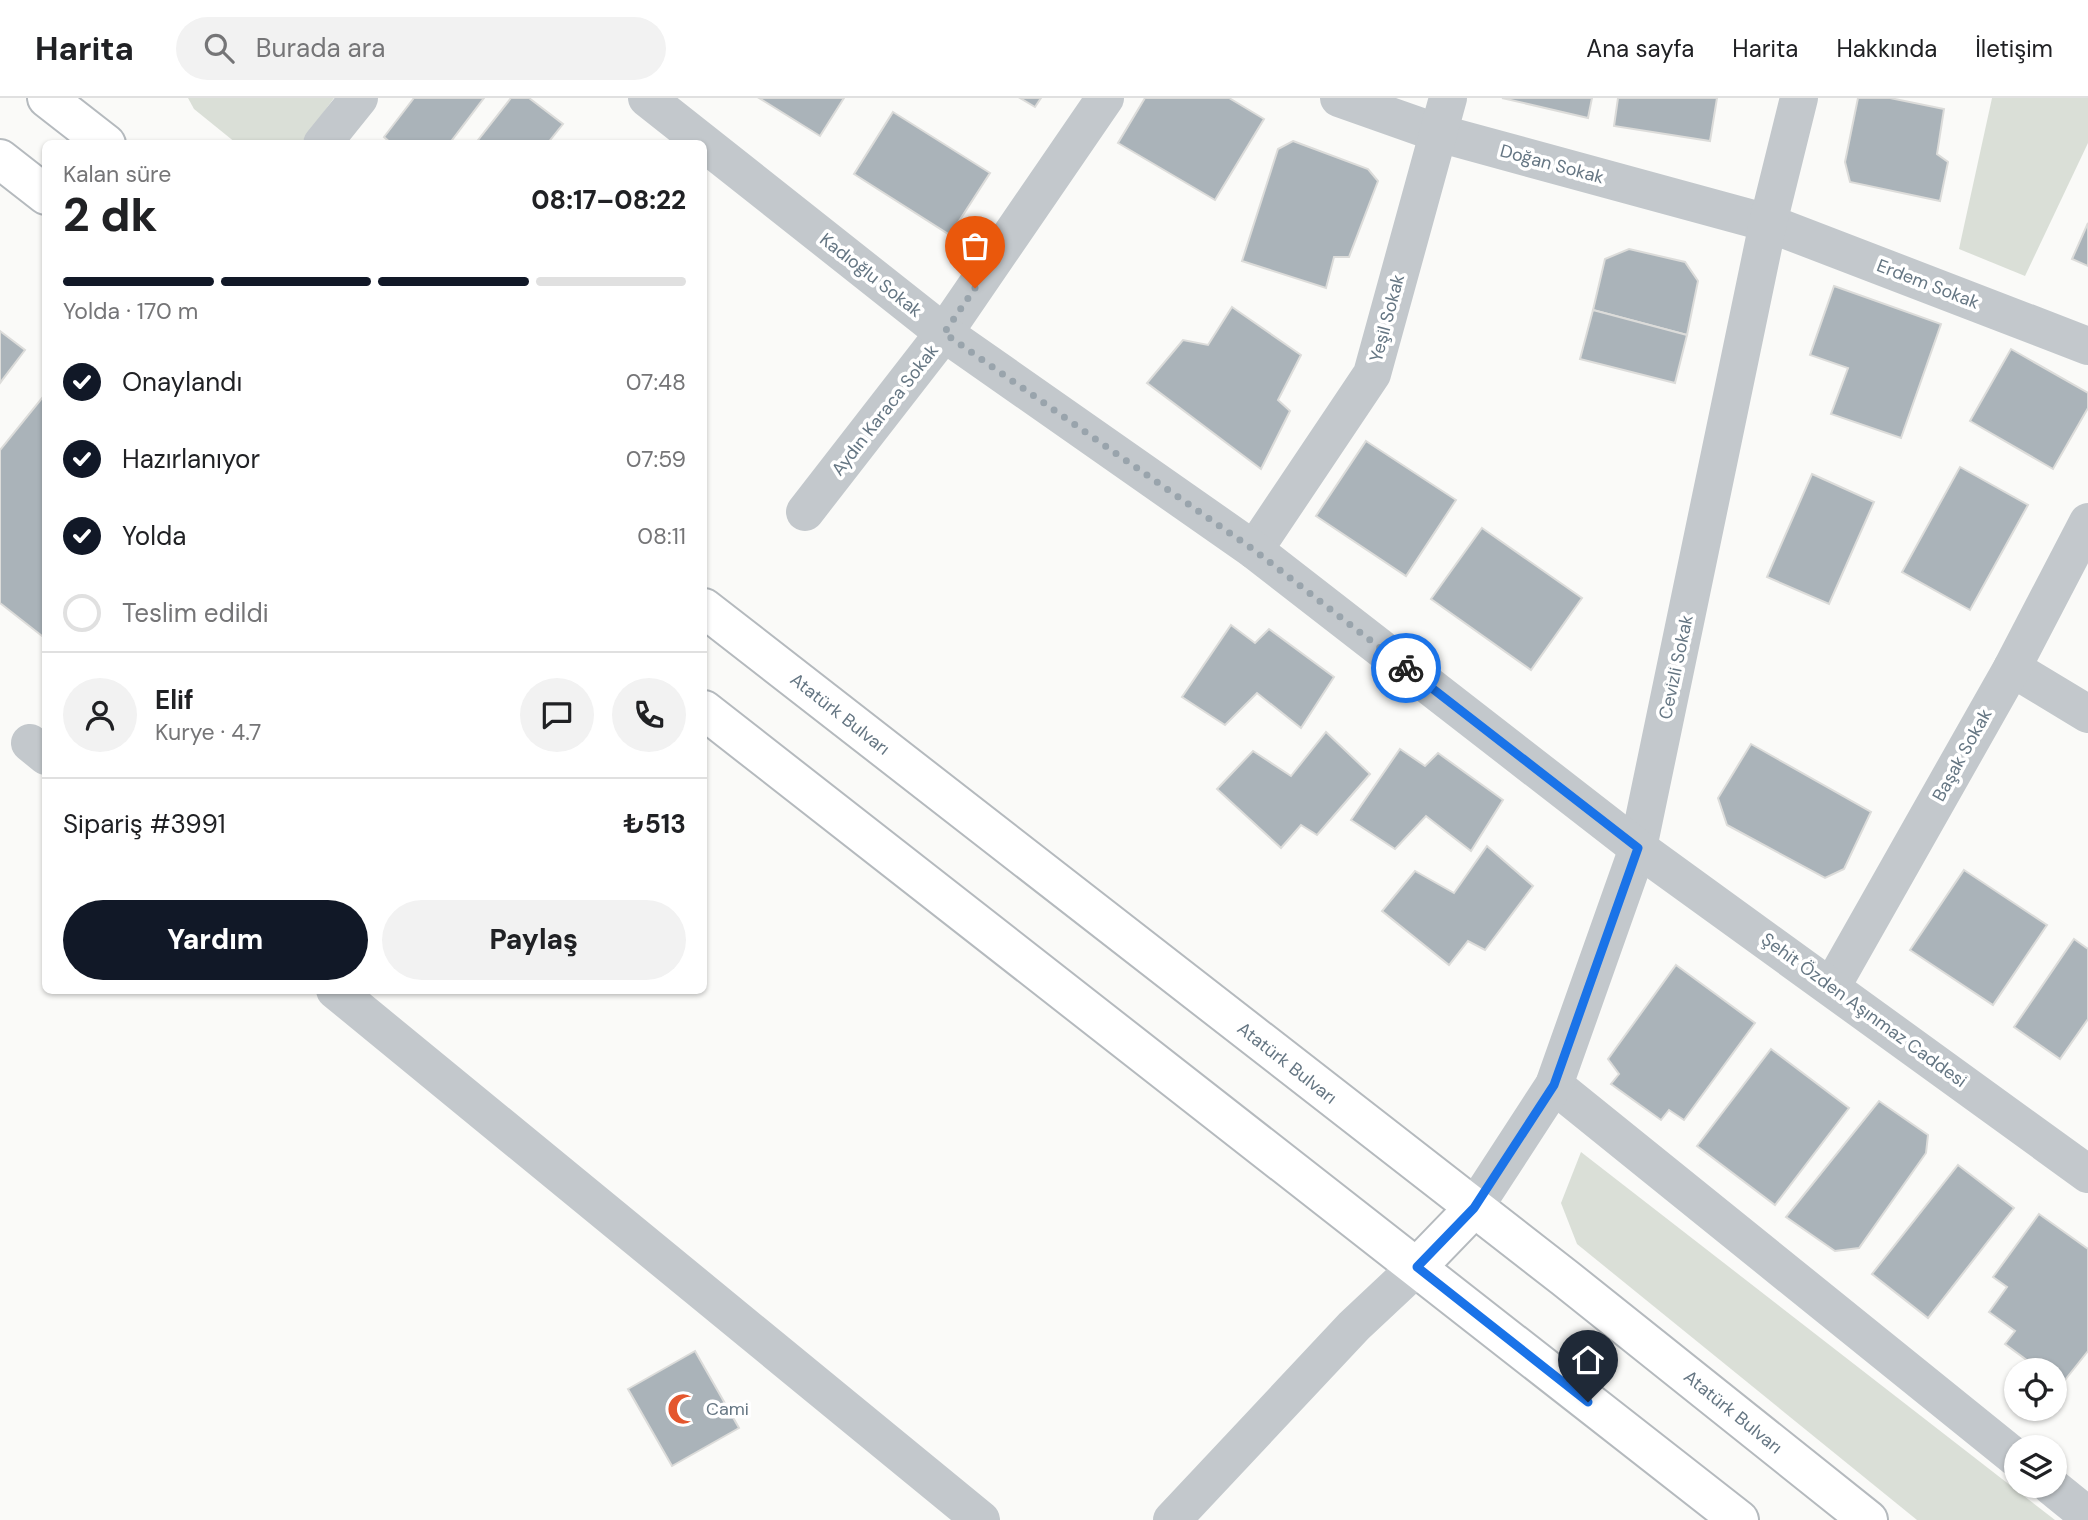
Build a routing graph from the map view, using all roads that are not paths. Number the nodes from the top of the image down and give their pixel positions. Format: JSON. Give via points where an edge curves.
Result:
{"nodes":[{"id":1,"x":47,"y":98,"type":"edge"},
{"id":2,"x":359,"y":98,"type":"edge"},
{"id":3,"x":647,"y":98,"type":"edge"},
{"id":4,"x":1105,"y":98,"type":"edge"},
{"id":5,"x":1339,"y":98,"type":"edge"},
{"id":6,"x":1799,"y":98,"type":"edge"},
{"id":7,"x":1443,"y":115,"type":"edge"},
{"id":8,"x":101,"y":140,"type":"edge"},
{"id":9,"x":325,"y":140,"type":"edge"},
{"id":10,"x":700,"y":140,"type":"edge"},
{"id":11,"x":707,"y":145,"type":"edge"},
{"id":12,"x":0,"y":159,"type":"edge"},
{"id":13,"x":42,"y":192,"type":"edge"},
{"id":14,"x":1768,"y":223,"type":"junction"},
{"id":15,"x":944,"y":333,"type":"junction"},
{"id":16,"x":2088,"y":346,"type":"edge"},
{"id":17,"x":805,"y":512,"type":"dead end"},
{"id":18,"x":2088,"y":522,"type":"edge"},
{"id":19,"x":1254,"y":550,"type":"junction"},
{"id":20,"x":707,"y":610,"type":"edge"},
{"id":21,"x":2012,"y":668,"type":"junction"},
{"id":22,"x":707,"y":712,"type":"edge"},
{"id":23,"x":2088,"y":714,"type":"edge"},
{"id":24,"x":1638,"y":848,"type":"junction"},
{"id":25,"x":1832,"y":986,"type":"junction"},
{"id":26,"x":340,"y":994,"type":"edge"},
{"id":27,"x":1554,"y":1085,"type":"junction"},
{"id":28,"x":2088,"y":1174,"type":"edge"},
{"id":29,"x":1474,"y":1208,"type":"junction"},
{"id":30,"x":1417,"y":1267,"type":"junction"},
{"id":31,"x":2004,"y":1448,"type":"edge"},
{"id":32,"x":2066,"y":1498,"type":"edge"},
{"id":33,"x":2088,"y":1516,"type":"edge"},
{"id":34,"x":981,"y":1520,"type":"edge"},
{"id":35,"x":1172,"y":1520,"type":"edge"},
{"id":36,"x":1739,"y":1520,"type":"edge"},
{"id":37,"x":1868,"y":1520,"type":"edge"}],
"edges":[{"from":1,"to":8,"type":"main road"},
{"from":2,"to":9,"type":"street"},
{"from":3,"to":10,"type":"street","name":"Kadıoğlu Sokak"},
{"from":4,"to":15,"type":"street","name":"Aydın Karaca Sokak"},
{"from":5,"to":7,"type":"street","name":"Doğan Sokak"},
{"from":6,"to":14,"type":"street","name":"Cevizli Sokak"},
{"from":7,"to":14,"type":"street","name":"Doğan Sokak"},
{"from":7,"to":19,"type":"street","name":"Yeşil Sokak","via":[[1372,374]]},
{"from":11,"to":15,"type":"street","name":"Kadıoğlu Sokak"},
{"from":12,"to":13,"type":"main road"},
{"from":14,"to":16,"type":"street","name":"Erdem Sokak"},
{"from":14,"to":24,"type":"street","name":"Cevizli Sokak"},
{"from":15,"to":17,"type":"street","name":"Aydın Karaca Sokak"},
{"from":15,"to":19,"type":"street","name":"Kadıoğlu Sokak"},
{"from":18,"to":21,"type":"street","name":"Başak Sokak"},
{"from":19,"to":24,"type":"street","name":"Kadıoğlu Sokak"},
{"from":20,"to":29,"type":"main road","name":"Atatürk Bulvarı"},
{"from":21,"to":23,"type":"street"},
{"from":21,"to":25,"type":"street","name":"Başak Sokak"},
{"from":22,"to":30,"type":"main road"},
{"from":24,"to":25,"type":"street","name":"Şehit Özden Aşınmaz Caddesi"},
{"from":24,"to":27,"type":"street","name":"Cevizli Sokak"},
{"from":25,"to":28,"type":"street","name":"Şehit Özden Aşınmaz Caddesi"},
{"from":26,"to":34,"type":"street"},
{"from":27,"to":29,"type":"street","name":"Cevizli Sokak"},
{"from":27,"to":31,"type":"street"},
{"from":29,"to":30,"type":"main road"},
{"from":29,"to":37,"type":"main road","name":"Atatürk Bulvarı"},
{"from":30,"to":35,"type":"street","via":[[1354,1326]]},
{"from":30,"to":36,"type":"main road"},
{"from":32,"to":33,"type":"street"}]}
